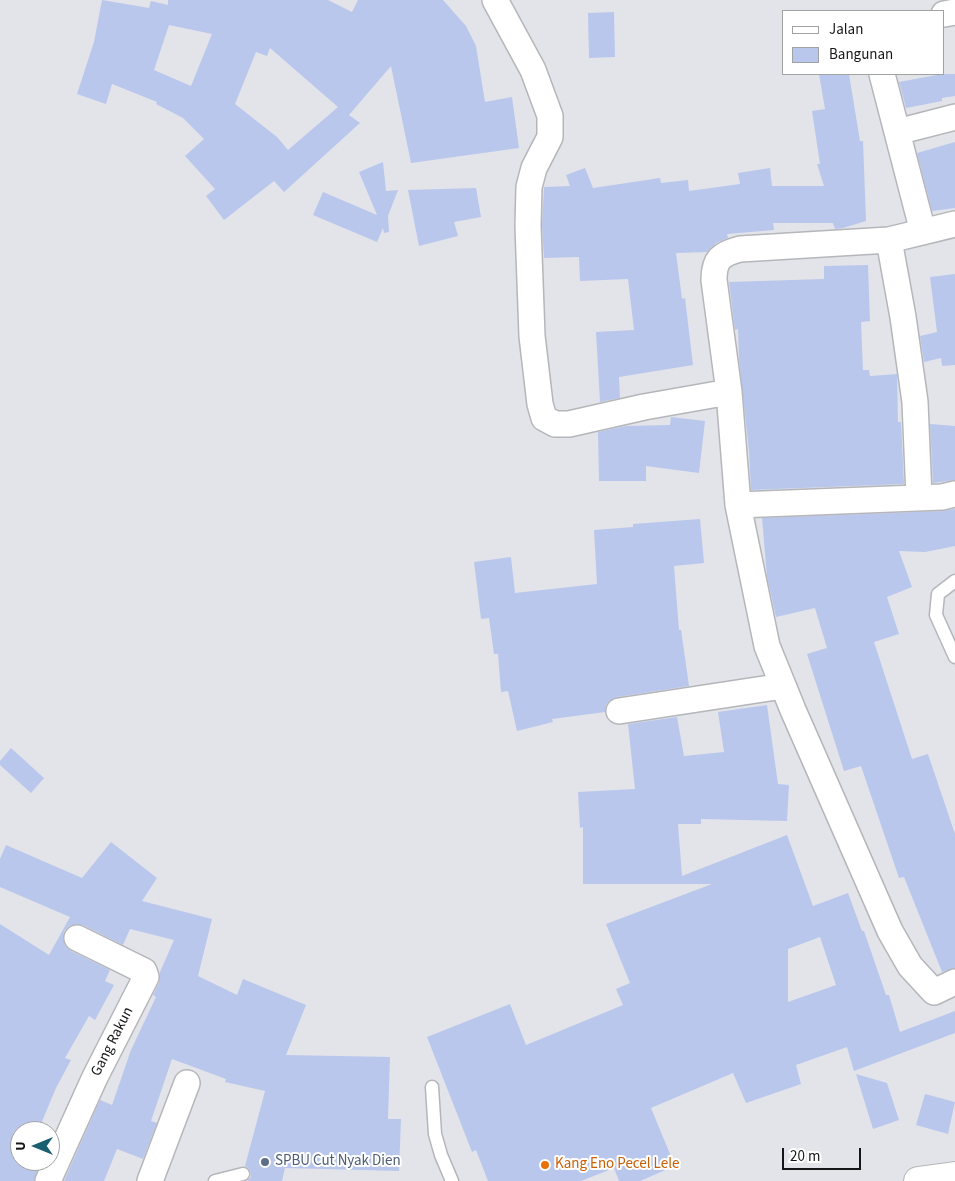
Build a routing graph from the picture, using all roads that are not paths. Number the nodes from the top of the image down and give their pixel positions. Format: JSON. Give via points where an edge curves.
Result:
{"nodes":[{"id":1,"x":494,"y":0,"type":"edge"},
{"id":2,"x":882,"y":75,"type":"edge"},
{"id":3,"x":955,"y":117,"type":"edge"},
{"id":4,"x":897,"y":132,"type":"junction"},
{"id":5,"x":955,"y":224,"type":"edge"},
{"id":6,"x":923,"y":232,"type":"junction"},
{"id":7,"x":888,"y":240,"type":"junction"},
{"id":8,"x":729,"y":392,"type":"junction"},
{"id":9,"x":955,"y":494,"type":"edge"},
{"id":10,"x":919,"y":497,"type":"junction"},
{"id":11,"x":738,"y":506,"type":"junction"},
{"id":12,"x":955,"y":581,"type":"edge"},
{"id":13,"x":955,"y":657,"type":"edge"},
{"id":14,"x":783,"y":686,"type":"junction"},
{"id":15,"x":619,"y":711,"type":"dead end"},
{"id":16,"x":77,"y":938,"type":"dead end"},
{"id":17,"x":955,"y":982,"type":"edge"},
{"id":18,"x":188,"y":1083,"type":"dead end"},
{"id":19,"x":432,"y":1087,"type":"dead end"},
{"id":20,"x":243,"y":1174,"type":"dead end"},
{"id":21,"x":955,"y":1176,"type":"edge"},
{"id":22,"x":48,"y":1181,"type":"edge"},
{"id":23,"x":150,"y":1181,"type":"edge"},
{"id":24,"x":215,"y":1181,"type":"edge"},
{"id":25,"x":452,"y":1181,"type":"edge"},
{"id":26,"x":918,"y":1181,"type":"edge"}],
"edges":[{"from":1,"to":8,"type":"street","via":[[533,70],[550,116],[550,137],[534,168],[530,187],[528,226],[532,336],[544,418],[555,424],[569,424]]},
{"from":2,"to":4,"type":"street"},
{"from":3,"to":4,"type":"street"},
{"from":4,"to":6,"type":"street"},
{"from":5,"to":6,"type":"street"},
{"from":6,"to":7,"type":"street"},
{"from":7,"to":8,"type":"street","via":[[740,249],[719,259],[714,268],[714,280]]},
{"from":7,"to":10,"type":"street","via":[[915,402]]},
{"from":8,"to":11,"type":"street"},
{"from":9,"to":10,"type":"street"},
{"from":10,"to":11,"type":"street"},
{"from":11,"to":14,"type":"street","via":[[767,646]]},
{"from":12,"to":13,"type":"lane","via":[[938,594],[936,615]]},
{"from":14,"to":15,"type":"street"},
{"from":14,"to":17,"type":"street","via":[[882,915],[910,966],[934,992]]},
{"from":16,"to":22,"type":"street","name":"Gang Rakun","via":[[144,971],[146,978],[95,1076]]},
{"from":18,"to":23,"type":"street"},
{"from":19,"to":25,"type":"lane","via":[[435,1134]]},
{"from":20,"to":24,"type":"lane"},
{"from":21,"to":26,"type":"main road"}]}
